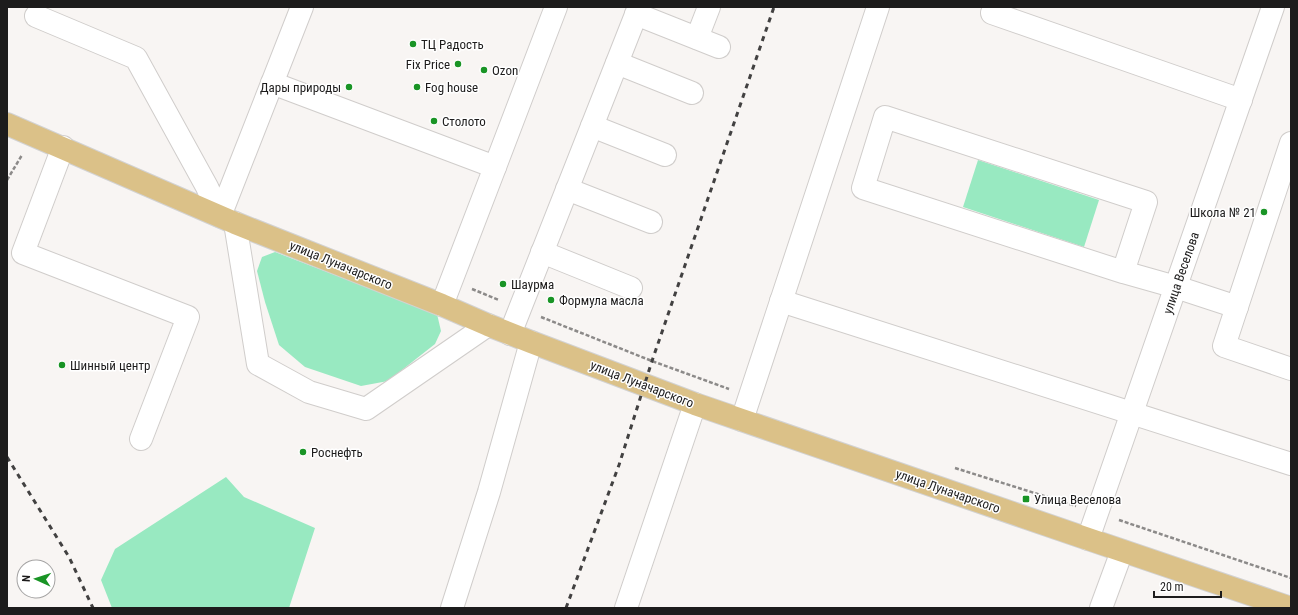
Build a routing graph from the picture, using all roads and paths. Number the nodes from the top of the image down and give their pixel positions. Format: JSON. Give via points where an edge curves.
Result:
{"nodes":[{"id":1,"x":302,"y":7,"type":"edge"},
{"id":2,"x":556,"y":7,"type":"edge"},
{"id":3,"x":709,"y":7,"type":"edge"},
{"id":4,"x":878,"y":7,"type":"edge"},
{"id":5,"x":1273,"y":7,"type":"edge"},
{"id":6,"x":638,"y":10,"type":"edge"},
{"id":7,"x":992,"y":13,"type":"dead end"},
{"id":8,"x":36,"y":16,"type":"dead end"},
{"id":9,"x":697,"y":38,"type":"junction"},
{"id":10,"x":719,"y":47,"type":"dead end"},
{"id":11,"x":617,"y":63,"type":"junction"},
{"id":12,"x":272,"y":83,"type":"junction"},
{"id":13,"x":692,"y":92,"type":"dead end"},
{"id":14,"x":1241,"y":100,"type":"junction"},
{"id":15,"x":7,"y":124,"type":"edge"},
{"id":16,"x":592,"y":126,"type":"junction"},
{"id":17,"x":34,"y":135,"type":"junction"},
{"id":18,"x":1291,"y":143,"type":"edge"},
{"id":19,"x":63,"y":148,"type":"junction"},
{"id":20,"x":665,"y":155,"type":"dead end"},
{"id":21,"x":495,"y":167,"type":"junction"},
{"id":22,"x":7,"y":180,"type":"edge"},
{"id":23,"x":567,"y":189,"type":"junction"},
{"id":24,"x":227,"y":220,"type":"junction"},
{"id":25,"x":651,"y":222,"type":"dead end"},
{"id":26,"x":542,"y":252,"type":"junction"},
{"id":27,"x":1123,"y":272,"type":"junction"},
{"id":28,"x":452,"y":280,"type":"junction"},
{"id":29,"x":1176,"y":287,"type":"junction"},
{"id":30,"x":631,"y":288,"type":"dead end"},
{"id":31,"x":782,"y":301,"type":"junction"},
{"id":32,"x":442,"y":305,"type":"junction"},
{"id":33,"x":1236,"y":307,"type":"junction"},
{"id":34,"x":520,"y":308,"type":"junction"},
{"id":35,"x":488,"y":325,"type":"junction"},
{"id":36,"x":510,"y":334,"type":"junction"},
{"id":37,"x":531,"y":342,"type":"junction"},
{"id":38,"x":1291,"y":369,"type":"edge"},
{"id":39,"x":750,"y":396,"type":"junction"},
{"id":40,"x":695,"y":404,"type":"junction"},
{"id":41,"x":1132,"y":413,"type":"junction"},
{"id":42,"x":742,"y":420,"type":"junction"},
{"id":43,"x":141,"y":439,"type":"dead end"},
{"id":44,"x":1291,"y":464,"type":"edge"},
{"id":45,"x":1098,"y":512,"type":"junction"},
{"id":46,"x":1088,"y":540,"type":"junction"},
{"id":47,"x":1122,"y":551,"type":"junction"},
{"id":48,"x":1291,"y":578,"type":"edge"},
{"id":49,"x":452,"y":608,"type":"edge"},
{"id":50,"x":626,"y":608,"type":"edge"},
{"id":51,"x":1101,"y":608,"type":"edge"},
{"id":52,"x":1291,"y":608,"type":"edge"}],
"edges":[{"from":1,"to":12,"type":"street"},
{"from":2,"to":21,"type":"street"},
{"from":3,"to":9,"type":"street"},
{"from":4,"to":31,"type":"street"},
{"from":5,"to":14,"type":"street","name":"улица Веселова"},
{"from":6,"to":9,"type":"street"},
{"from":6,"to":11,"type":"street"},
{"from":7,"to":14,"type":"street"},
{"from":8,"to":24,"type":"street","via":[[136,58]]},
{"from":9,"to":10,"type":"street"},
{"from":11,"to":13,"type":"street"},
{"from":11,"to":16,"type":"street"},
{"from":12,"to":21,"type":"street"},
{"from":12,"to":24,"type":"street"},
{"from":14,"to":29,"type":"street","name":"улица Веселова"},
{"from":15,"to":17,"type":"main road","name":"улица Луначарского"},
{"from":16,"to":20,"type":"street"},
{"from":16,"to":23,"type":"street"},
{"from":17,"to":19,"type":"main road","name":"улица Луначарского"},
{"from":17,"to":22,"type":"path"},
{"from":18,"to":33,"type":"street"},
{"from":19,"to":24,"type":"main road","name":"улица Луначарского"},
{"from":19,"to":43,"type":"street","via":[[23,254],[188,317]]},
{"from":21,"to":28,"type":"street"},
{"from":23,"to":25,"type":"street"},
{"from":23,"to":26,"type":"street"},
{"from":24,"to":32,"type":"main road","name":"улица Луначарского"},
{"from":24,"to":35,"type":"street","via":[[258,364],[309,392],[366,409]]},
{"from":26,"to":30,"type":"street"},
{"from":26,"to":34,"type":"street"},
{"from":27,"to":27,"type":"street","via":[[1146,202],[885,118],[863,188]]},
{"from":27,"to":29,"type":"street"},
{"from":28,"to":32,"type":"street"},
{"from":28,"to":34,"type":"path"},
{"from":29,"to":33,"type":"street"},
{"from":29,"to":41,"type":"street","name":"улица Веселова"},
{"from":31,"to":39,"type":"street"},
{"from":31,"to":41,"type":"street"},
{"from":32,"to":35,"type":"main road","name":"улица Луначарского"},
{"from":33,"to":38,"type":"street","via":[[1224,346]]},
{"from":34,"to":36,"type":"street"},
{"from":34,"to":39,"type":"path","via":[[652,361]]},
{"from":35,"to":36,"type":"main road","name":"улица Луначарского"},
{"from":36,"to":37,"type":"main road","name":"улица Луначарского"},
{"from":37,"to":40,"type":"main road","name":"улица Луначарского"},
{"from":37,"to":49,"type":"street","via":[[489,492]]},
{"from":39,"to":42,"type":"street"},
{"from":40,"to":42,"type":"main road","name":"улица Луначарского"},
{"from":40,"to":50,"type":"street"},
{"from":41,"to":44,"type":"street"},
{"from":41,"to":45,"type":"street","name":"улица Веселова"},
{"from":42,"to":46,"type":"main road","name":"улица Луначарского"},
{"from":45,"to":46,"type":"street","name":"улица Веселова"},
{"from":45,"to":48,"type":"path"},
{"from":46,"to":47,"type":"main road","name":"улица Луначарского"},
{"from":47,"to":51,"type":"street"},
{"from":47,"to":52,"type":"main road","name":"улица Луначарского"}]}
